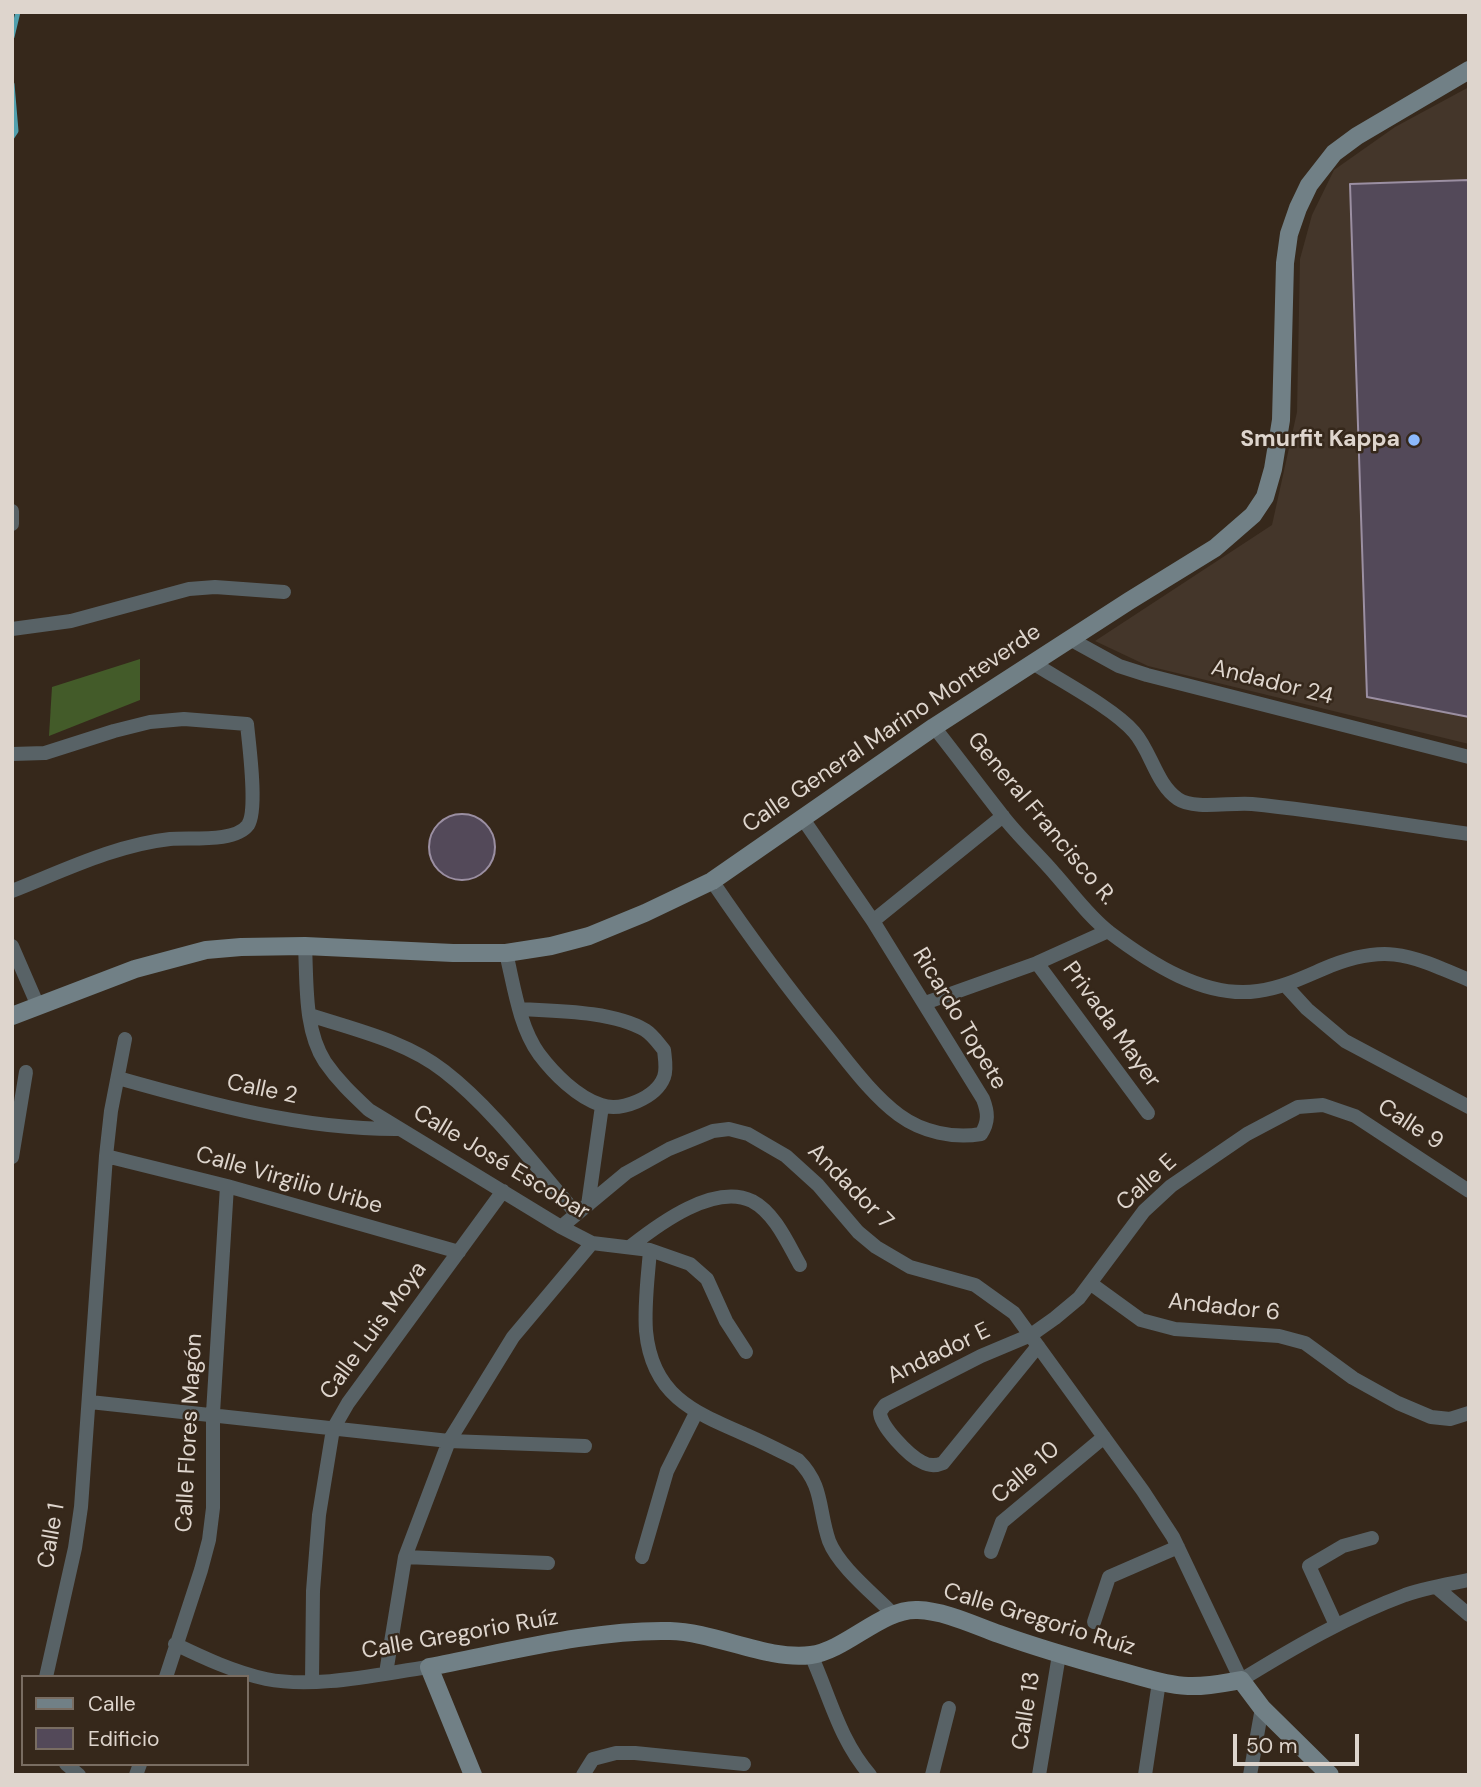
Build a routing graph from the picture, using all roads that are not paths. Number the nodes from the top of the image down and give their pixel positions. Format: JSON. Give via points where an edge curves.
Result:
{"nodes":[{"id":1,"x":1469,"y":70,"type":"edge"},
{"id":2,"x":12,"y":512,"type":"edge"},
{"id":3,"x":12,"y":521,"type":"edge"},
{"id":4,"x":284,"y":592,"type":"dead end"},
{"id":5,"x":12,"y":629,"type":"edge"},
{"id":6,"x":1070,"y":639,"type":"junction"},
{"id":7,"x":1032,"y":663,"type":"junction"},
{"id":8,"x":934,"y":727,"type":"junction"},
{"id":9,"x":12,"y":754,"type":"edge"},
{"id":10,"x":1469,"y":757,"type":"edge"},
{"id":11,"x":1003,"y":816,"type":"junction"},
{"id":12,"x":803,"y":819,"type":"junction"},
{"id":13,"x":1469,"y":834,"type":"edge"},
{"id":14,"x":712,"y":881,"type":"junction"},
{"id":15,"x":12,"y":891,"type":"edge"},
{"id":16,"x":873,"y":921,"type":"junction"},
{"id":17,"x":1108,"y":931,"type":"junction"},
{"id":18,"x":12,"y":946,"type":"edge"},
{"id":19,"x":305,"y":946,"type":"junction"},
{"id":20,"x":506,"y":953,"type":"junction"},
{"id":21,"x":1037,"y":963,"type":"junction"},
{"id":22,"x":1469,"y":980,"type":"edge"},
{"id":23,"x":1286,"y":985,"type":"junction"},
{"id":24,"x":925,"y":1003,"type":"junction"},
{"id":25,"x":38,"y":1006,"type":"junction"},
{"id":26,"x":520,"y":1009,"type":"junction"},
{"id":27,"x":310,"y":1015,"type":"junction"},
{"id":28,"x":12,"y":1016,"type":"edge"},
{"id":29,"x":125,"y":1039,"type":"dead end"},
{"id":30,"x":26,"y":1072,"type":"dead end"},
{"id":31,"x":118,"y":1078,"type":"junction"},
{"id":32,"x":1323,"y":1105,"type":"joint"},
{"id":33,"x":602,"y":1106,"type":"junction"},
{"id":34,"x":1469,"y":1107,"type":"edge"},
{"id":35,"x":1148,"y":1114,"type":"dead end"},
{"id":36,"x":400,"y":1129,"type":"junction"},
{"id":37,"x":106,"y":1156,"type":"junction"},
{"id":38,"x":12,"y":1157,"type":"edge"},
{"id":39,"x":227,"y":1186,"type":"junction"},
{"id":40,"x":503,"y":1191,"type":"junction"},
{"id":41,"x":1469,"y":1191,"type":"edge"},
{"id":42,"x":582,"y":1209,"type":"junction"},
{"id":43,"x":561,"y":1227,"type":"junction"},
{"id":44,"x":592,"y":1242,"type":"junction"},
{"id":45,"x":631,"y":1246,"type":"junction"},
{"id":46,"x":650,"y":1250,"type":"junction"},
{"id":47,"x":459,"y":1252,"type":"junction"},
{"id":48,"x":800,"y":1265,"type":"dead end"},
{"id":49,"x":1090,"y":1283,"type":"junction"},
{"id":50,"x":1035,"y":1341,"type":"junction"},
{"id":51,"x":746,"y":1352,"type":"dead end"},
{"id":52,"x":90,"y":1402,"type":"junction"},
{"id":53,"x":696,"y":1412,"type":"junction"},
{"id":54,"x":214,"y":1413,"type":"junction"},
{"id":55,"x":1469,"y":1413,"type":"edge"},
{"id":56,"x":333,"y":1429,"type":"junction"},
{"id":57,"x":1104,"y":1437,"type":"junction"},
{"id":58,"x":449,"y":1441,"type":"junction"},
{"id":59,"x":585,"y":1446,"type":"dead end"},
{"id":60,"x":1372,"y":1538,"type":"dead end"},
{"id":61,"x":1178,"y":1547,"type":"junction"},
{"id":62,"x":991,"y":1552,"type":"dead end"},
{"id":63,"x":405,"y":1557,"type":"junction"},
{"id":64,"x":642,"y":1557,"type":"dead end"},
{"id":65,"x":548,"y":1563,"type":"dead end"},
{"id":66,"x":1469,"y":1580,"type":"edge"},
{"id":67,"x":1436,"y":1587,"type":"junction"},
{"id":68,"x":894,"y":1615,"type":"junction"},
{"id":69,"x":1469,"y":1615,"type":"edge"},
{"id":70,"x":1094,"y":1622,"type":"dead end"},
{"id":71,"x":1336,"y":1625,"type":"junction"},
{"id":72,"x":174,"y":1644,"type":"junction"},
{"id":73,"x":811,"y":1655,"type":"junction"},
{"id":74,"x":1059,"y":1655,"type":"junction"},
{"id":75,"x":429,"y":1667,"type":"junction"},
{"id":76,"x":386,"y":1673,"type":"junction"},
{"id":77,"x":46,"y":1675,"type":"edge"},
{"id":78,"x":166,"y":1675,"type":"edge"},
{"id":79,"x":1241,"y":1680,"type":"junction"},
{"id":80,"x":312,"y":1681,"type":"junction"},
{"id":81,"x":1159,"y":1682,"type":"junction"},
{"id":82,"x":950,"y":1708,"type":"dead end"},
{"id":83,"x":1262,"y":1708,"type":"junction"},
{"id":84,"x":744,"y":1764,"type":"dead end"},
{"id":85,"x":473,"y":1775,"type":"edge"},
{"id":86,"x":583,"y":1775,"type":"edge"},
{"id":87,"x":870,"y":1775,"type":"edge"},
{"id":88,"x":932,"y":1775,"type":"edge"},
{"id":89,"x":1039,"y":1775,"type":"edge"},
{"id":90,"x":1145,"y":1775,"type":"edge"},
{"id":91,"x":1250,"y":1775,"type":"edge"},
{"id":92,"x":1330,"y":1775,"type":"edge"}],
"edges":[{"from":1,"to":6,"type":"street","name":"Calle General Marino Monteverde","via":[[1357,136],[1334,153],[1309,185],[1289,234],[1285,263],[1281,420],[1273,470],[1265,497],[1253,515],[1215,548]]},
{"from":2,"to":3,"type":"street"},
{"from":4,"to":5,"type":"street","via":[[189,589],[71,621]]},
{"from":6,"to":7,"type":"street","name":"Calle General Marino Monteverde"},
{"from":6,"to":10,"type":"street","name":"Andador 24","via":[[1119,666],[1147,675]]},
{"from":7,"to":8,"type":"street","name":"Calle General Marino Monteverde"},
{"from":7,"to":13,"type":"street","via":[[1125,722],[1178,799],[1190,804],[1277,807]]},
{"from":8,"to":11,"type":"street","name":"General Francisco R."},
{"from":8,"to":12,"type":"street","name":"Calle General Marino Monteverde"},
{"from":9,"to":15,"type":"street","via":[[45,753],[150,722],[184,719],[247,724],[252,813],[240,832],[139,844]]},
{"from":11,"to":16,"type":"street"},
{"from":11,"to":17,"type":"street","name":"General Francisco R."},
{"from":12,"to":14,"type":"street","name":"Calle General Marino Monteverde"},
{"from":12,"to":16,"type":"street","name":"Ricardo Topete"},
{"from":14,"to":20,"type":"street","name":"Calle General Marino Monteverde","via":[[589,936]]},
{"from":14,"to":24,"type":"street","name":"Ricardo Topete","via":[[770,966],[857,1074],[899,1115],[936,1132],[981,1134],[987,1120],[983,1100]]},
{"from":16,"to":24,"type":"street","name":"Ricardo Topete"},
{"from":17,"to":21,"type":"street"},
{"from":17,"to":23,"type":"street","name":"General Francisco R.","via":[[1173,974],[1203,987],[1239,993]]},
{"from":18,"to":25,"type":"street"},
{"from":19,"to":20,"type":"street","name":"Calle General Marino Monteverde"},
{"from":19,"to":25,"type":"street","name":"Calle General Marino Monteverde","via":[[205,950],[135,969]]},
{"from":19,"to":27,"type":"street","name":"Calle José Escobar"},
{"from":20,"to":26,"type":"street"},
{"from":21,"to":24,"type":"street"},
{"from":21,"to":35,"type":"street","name":"Privada Mayer"},
{"from":22,"to":23,"type":"street","name":"General Francisco R.","via":[[1416,957],[1381,953],[1343,960]]},
{"from":23,"to":34,"type":"street","via":[[1345,1041]]},
{"from":25,"to":28,"type":"street","name":"Calle General Marino Monteverde"},
{"from":26,"to":33,"type":"street","via":[[532,1042],[555,1074]]},
{"from":26,"to":33,"type":"street","via":[[612,1019],[632,1024],[656,1039],[666,1064],[655,1091],[627,1105]]},
{"from":27,"to":36,"type":"street","name":"Calle José Escobar","via":[[324,1060],[346,1088],[369,1110]]},
{"from":27,"to":42,"type":"street","via":[[394,1043],[444,1070]]},
{"from":29,"to":31,"type":"street","name":"Calle 1"},
{"from":30,"to":38,"type":"street"},
{"from":31,"to":36,"type":"street","name":"Calle 2","via":[[297,1121]]},
{"from":31,"to":37,"type":"street","name":"Calle 1"},
{"from":32,"to":41,"type":"street","name":"Calle 9","via":[[1355,1116]]},
{"from":32,"to":49,"type":"street","name":"Calle E","via":[[1298,1107],[1276,1117],[1171,1186],[1144,1211]]},
{"from":33,"to":42,"type":"street"},
{"from":36,"to":40,"type":"street","name":"Calle José Escobar"},
{"from":37,"to":39,"type":"street","name":"Calle Virgilio Uribe"},
{"from":37,"to":52,"type":"street","name":"Calle 1"},
{"from":39,"to":47,"type":"street","name":"Calle Virgilio Uribe"},
{"from":39,"to":54,"type":"street","name":"Calle Flores Magón"},
{"from":40,"to":43,"type":"street","name":"Calle José Escobar"},
{"from":40,"to":47,"type":"street","name":"Calle Luis Moya"},
{"from":42,"to":43,"type":"street","name":"Andador 7"},
{"from":42,"to":50,"type":"street","name":"Andador 7","via":[[625,1173],[669,1149],[713,1131],[738,1130],[786,1156],[876,1247],[910,1267],[975,1285],[1014,1313]]},
{"from":43,"to":44,"type":"street","name":"Calle José Escobar"},
{"from":44,"to":45,"type":"street","name":"Calle José Escobar"},
{"from":44,"to":58,"type":"street","via":[[513,1337]]},
{"from":45,"to":46,"type":"street","name":"Calle José Escobar"},
{"from":45,"to":48,"type":"street","via":[[668,1219],[704,1202],[739,1198],[766,1213]]},
{"from":46,"to":51,"type":"street","name":"Calle José Escobar","via":[[690,1264],[707,1279]]},
{"from":46,"to":53,"type":"street","via":[[645,1309],[650,1354],[660,1377]]},
{"from":47,"to":56,"type":"street","name":"Calle Luis Moya"},
{"from":49,"to":50,"type":"street","name":"Calle E"},
{"from":49,"to":55,"type":"street","name":"Andador 6","via":[[1141,1320],[1175,1329],[1279,1336],[1305,1343],[1398,1403],[1431,1417],[1450,1419]]},
{"from":50,"to":50,"type":"street","name":"Andador E","via":[[981,1356],[882,1408],[881,1421],[911,1454],[928,1464],[943,1463]]},
{"from":50,"to":57,"type":"street","name":"Andador 7"},
{"from":52,"to":54,"type":"street"},
{"from":52,"to":77,"type":"street","name":"Calle 1","via":[[77,1534]]},
{"from":53,"to":64,"type":"street","via":[[667,1471]]},
{"from":53,"to":68,"type":"street","via":[[798,1460],[811,1473],[839,1559]]},
{"from":54,"to":56,"type":"street"},
{"from":54,"to":72,"type":"street","name":"Calle Flores Magón","via":[[209,1540]]},
{"from":56,"to":58,"type":"street"},
{"from":56,"to":80,"type":"street","name":"Calle Luis Moya","via":[[319,1515]]},
{"from":57,"to":61,"type":"street","name":"Andador 7"},
{"from":57,"to":62,"type":"street","name":"Calle 10","via":[[1002,1522]]},
{"from":58,"to":59,"type":"street"},
{"from":58,"to":63,"type":"street"},
{"from":60,"to":71,"type":"street","via":[[1343,1546],[1310,1566]]},
{"from":61,"to":70,"type":"street","via":[[1109,1577]]},
{"from":61,"to":79,"type":"street","name":"Andador 7"},
{"from":63,"to":65,"type":"street"},
{"from":63,"to":76,"type":"street"},
{"from":66,"to":67,"type":"street","name":"Calle Gregorio Ruíz"},
{"from":67,"to":69,"type":"street"},
{"from":67,"to":71,"type":"street","name":"Calle Gregorio Ruíz"},
{"from":68,"to":73,"type":"street","name":"Calle Gregorio Ruíz"},
{"from":68,"to":74,"type":"street","name":"Calle Gregorio Ruíz","via":[[908,1610],[932,1612]]},
{"from":71,"to":79,"type":"street","name":"Calle Gregorio Ruíz"},
{"from":72,"to":78,"type":"street","name":"Calle Flores Magón"},
{"from":72,"to":80,"type":"street","name":"Calle Gregorio Ruíz","via":[[243,1673]]},
{"from":73,"to":75,"type":"street","name":"Calle Gregorio Ruíz","via":[[781,1654],[674,1631],[645,1631]]},
{"from":73,"to":87,"type":"street","via":[[842,1735]]},
{"from":74,"to":81,"type":"street","name":"Calle Gregorio Ruíz"},
{"from":74,"to":89,"type":"street","name":"Calle 13"},
{"from":75,"to":76,"type":"street","name":"Calle Gregorio Ruíz"},
{"from":75,"to":85,"type":"street"},
{"from":76,"to":80,"type":"street","name":"Calle Gregorio Ruíz"},
{"from":79,"to":81,"type":"street","name":"Calle Gregorio Ruíz","via":[[1210,1686]]},
{"from":79,"to":83,"type":"street"},
{"from":81,"to":90,"type":"street"},
{"from":82,"to":88,"type":"street"},
{"from":83,"to":91,"type":"street"},
{"from":83,"to":92,"type":"street"},
{"from":84,"to":86,"type":"street","via":[[616,1753],[593,1759]]}]}
